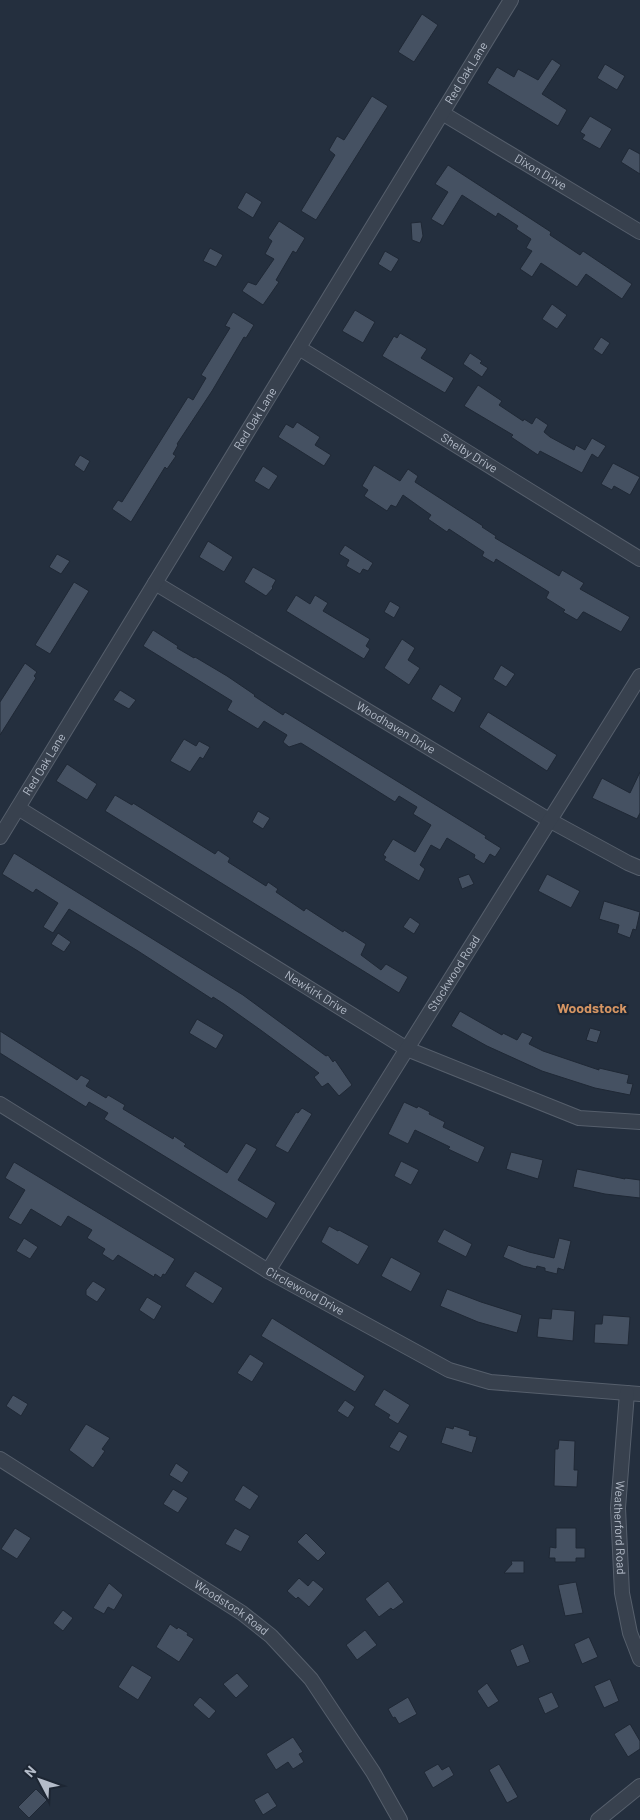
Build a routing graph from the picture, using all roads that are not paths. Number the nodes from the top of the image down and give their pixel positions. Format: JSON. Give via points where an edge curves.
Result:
{"nodes":[{"id":1,"x":511,"y":0,"type":"edge"},
{"id":2,"x":442,"y":113,"type":"junction"},
{"id":3,"x":640,"y":232,"type":"edge"},
{"id":4,"x":299,"y":348,"type":"junction"},
{"id":5,"x":640,"y":559,"type":"edge"},
{"id":6,"x":155,"y":583,"type":"junction"},
{"id":7,"x":640,"y":676,"type":"edge"},
{"id":8,"x":18,"y":808,"type":"junction"},
{"id":9,"x":550,"y":820,"type":"junction"},
{"id":10,"x":0,"y":837,"type":"edge"},
{"id":11,"x":640,"y":868,"type":"edge"},
{"id":12,"x":406,"y":1049,"type":"junction"},
{"id":13,"x":0,"y":1104,"type":"edge"},
{"id":14,"x":640,"y":1122,"type":"edge"},
{"id":15,"x":268,"y":1271,"type":"junction"},
{"id":16,"x":633,"y":1393,"type":"edge"},
{"id":17,"x":0,"y":1459,"type":"edge"},
{"id":18,"x":640,"y":1659,"type":"edge"},
{"id":19,"x":640,"y":1786,"type":"edge"},
{"id":20,"x":400,"y":1820,"type":"edge"},
{"id":21,"x":598,"y":1820,"type":"edge"}],
"edges":[{"from":1,"to":2,"type":"street","name":"Red Oak Lane"},
{"from":2,"to":3,"type":"street","name":"Dixon Drive"},
{"from":2,"to":4,"type":"street","name":"Red Oak Lane"},
{"from":4,"to":5,"type":"street","name":"Shelby Drive"},
{"from":4,"to":6,"type":"street","name":"Red Oak Lane"},
{"from":6,"to":8,"type":"street","name":"Red Oak Lane"},
{"from":6,"to":9,"type":"street","name":"Woodhaven Drive"},
{"from":7,"to":9,"type":"street","name":"Stockwood Road"},
{"from":8,"to":10,"type":"street","name":"Red Oak Lane"},
{"from":8,"to":12,"type":"street","name":"Newkirk Drive"},
{"from":9,"to":11,"type":"street","name":"Woodhaven Drive"},
{"from":9,"to":12,"type":"street","name":"Stockwood Road"},
{"from":12,"to":14,"type":"street","name":"Newkirk Drive","via":[[579,1118]]},
{"from":12,"to":15,"type":"street","name":"Stockwood Road"},
{"from":13,"to":15,"type":"street","name":"Circlewood Drive"},
{"from":15,"to":16,"type":"street","name":"Circlewood Drive","via":[[449,1370],[490,1382]]},
{"from":16,"to":18,"type":"street","name":"Weatherford Road","via":[[618,1508],[622,1593],[630,1633]]},
{"from":17,"to":20,"type":"street","name":"Woodstock Road","via":[[242,1613],[271,1636],[311,1679],[373,1772]]},
{"from":19,"to":21,"type":"street"}]}
